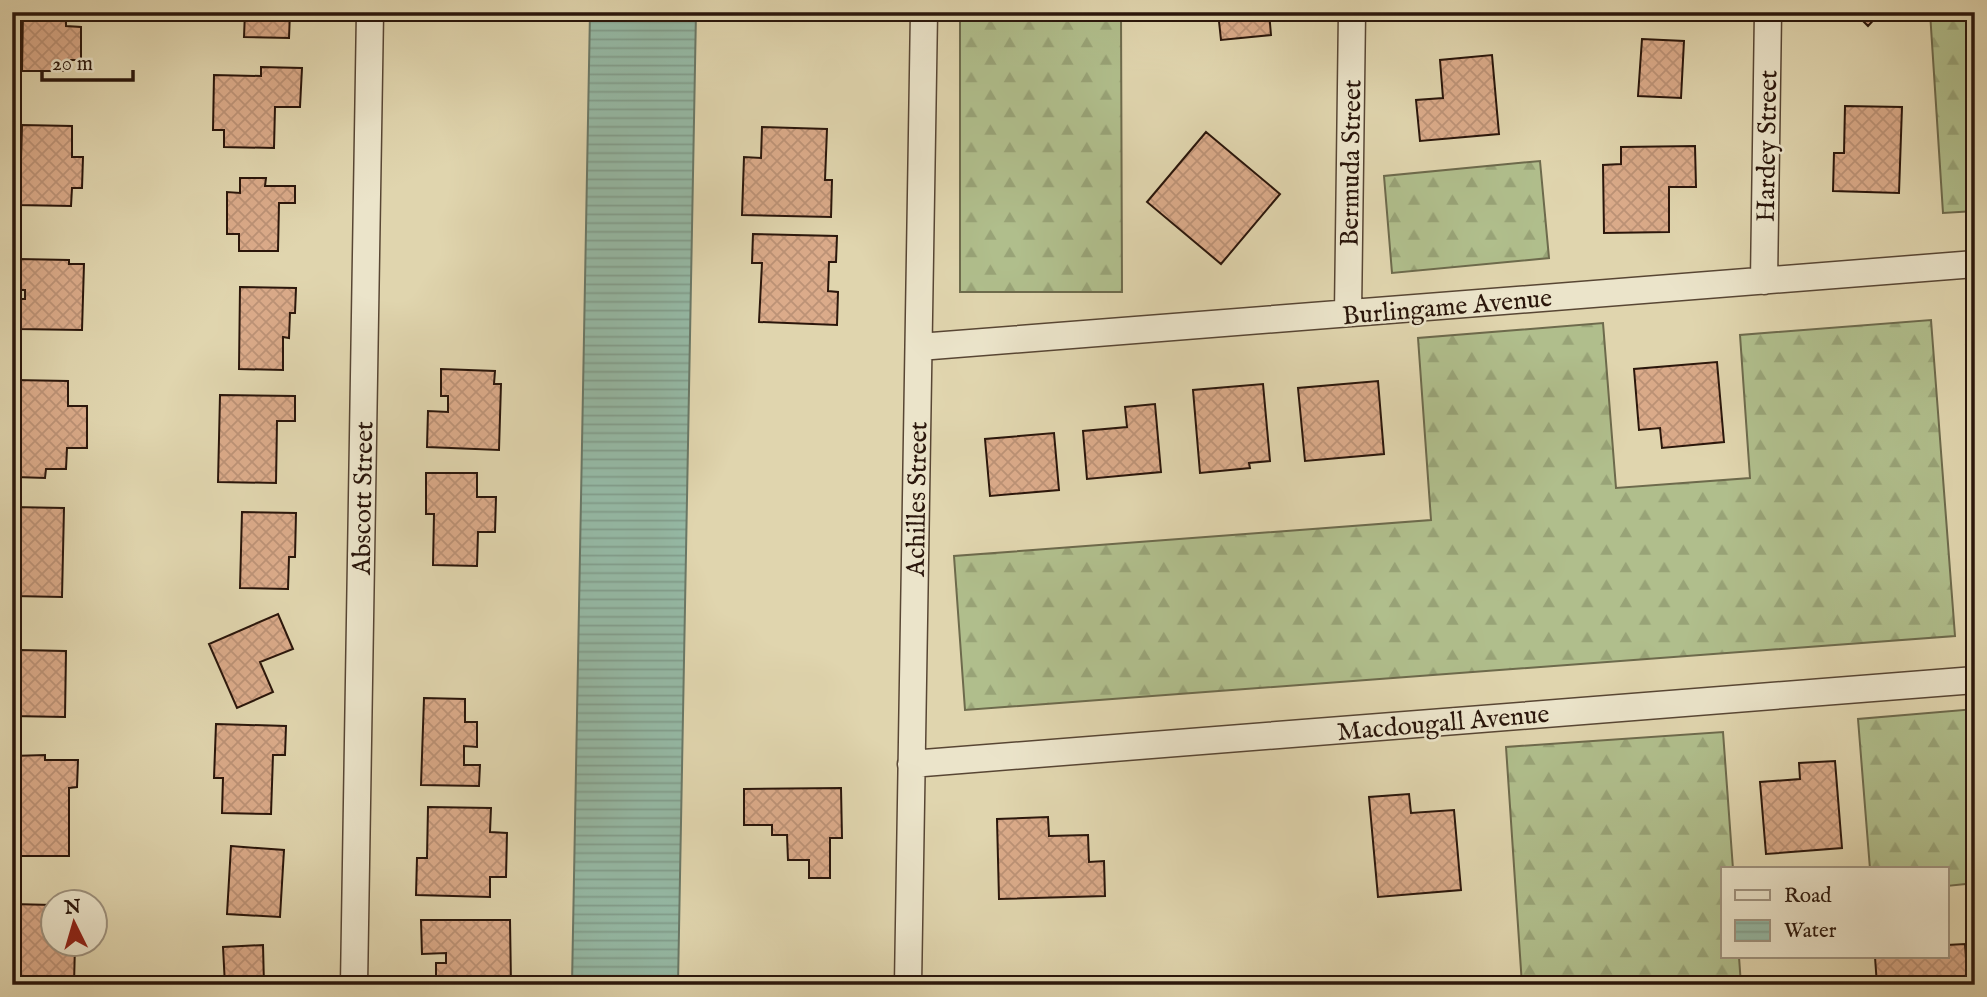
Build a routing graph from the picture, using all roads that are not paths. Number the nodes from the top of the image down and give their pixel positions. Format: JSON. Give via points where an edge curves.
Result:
{"nodes":[{"id":1,"x":370,"y":12,"type":"edge"},
{"id":2,"x":924,"y":12,"type":"edge"},
{"id":3,"x":1352,"y":12,"type":"edge"},
{"id":4,"x":1768,"y":12,"type":"edge"},
{"id":5,"x":1975,"y":264,"type":"edge"},
{"id":6,"x":1763,"y":281,"type":"junction"},
{"id":7,"x":1348,"y":313,"type":"junction"},
{"id":8,"x":919,"y":347,"type":"junction"},
{"id":9,"x":1975,"y":680,"type":"edge"},
{"id":10,"x":911,"y":764,"type":"junction"},
{"id":11,"x":354,"y":985,"type":"edge"},
{"id":12,"x":908,"y":985,"type":"edge"}],
"edges":[{"from":1,"to":11,"type":"street","name":"Abscott Street"},
{"from":2,"to":8,"type":"street","name":"Achilles Street"},
{"from":3,"to":7,"type":"street","name":"Bermuda Street"},
{"from":4,"to":6,"type":"street","name":"Hardey Street"},
{"from":5,"to":6,"type":"street","name":"Burlingame Avenue"},
{"from":6,"to":7,"type":"street","name":"Burlingame Avenue"},
{"from":7,"to":8,"type":"street","name":"Burlingame Avenue"},
{"from":8,"to":10,"type":"street","name":"Achilles Street"},
{"from":9,"to":10,"type":"street","name":"Macdougall Avenue"},
{"from":10,"to":12,"type":"street","name":"Achilles Street"}]}
